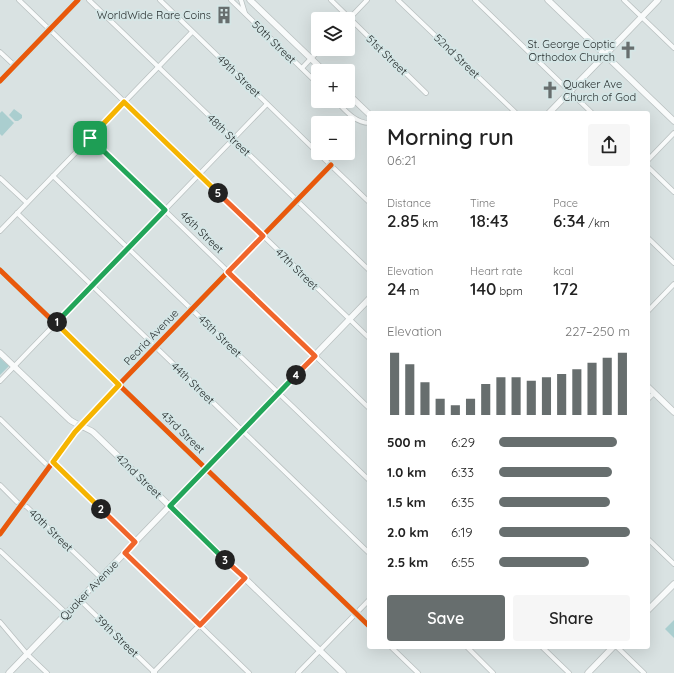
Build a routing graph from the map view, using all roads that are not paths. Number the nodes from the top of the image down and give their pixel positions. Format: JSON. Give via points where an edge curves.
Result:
{"nodes":[{"id":1,"x":19,"y":0,"type":"edge"},
{"id":2,"x":78,"y":0,"type":"edge"},
{"id":3,"x":89,"y":0,"type":"edge"},
{"id":4,"x":160,"y":0,"type":"edge"},
{"id":5,"x":231,"y":0,"type":"edge"},
{"id":6,"x":241,"y":0,"type":"edge"},
{"id":7,"x":250,"y":0,"type":"edge"},
{"id":8,"x":331,"y":0,"type":"edge"},
{"id":9,"x":367,"y":0,"type":"edge"},
{"id":10,"x":398,"y":0,"type":"edge"},
{"id":11,"x":475,"y":0,"type":"edge"},
{"id":12,"x":548,"y":0,"type":"edge"},
{"id":13,"x":624,"y":0,"type":"edge"},
{"id":14,"x":658,"y":0,"type":"edge"},
{"id":15,"x":342,"y":12,"type":"edge"},
{"id":16,"x":355,"y":13,"type":"edge"},
{"id":17,"x":246,"y":14,"type":"junction"},
{"id":18,"x":642,"y":17,"type":"junction"},
{"id":19,"x":355,"y":25,"type":"edge"},
{"id":20,"x":49,"y":30,"type":"junction"},
{"id":21,"x":192,"y":32,"type":"junction"},
{"id":22,"x":674,"y":48,"type":"edge"},
{"id":23,"x":0,"y":52,"type":"edge"},
{"id":24,"x":605,"y":55,"type":"junction"},
{"id":25,"x":311,"y":58,"type":"junction"},
{"id":26,"x":317,"y":64,"type":"edge"},
{"id":27,"x":15,"y":66,"type":"junction"},
{"id":28,"x":158,"y":67,"type":"junction"},
{"id":29,"x":302,"y":68,"type":"junction"},
{"id":30,"x":311,"y":77,"type":"edge"},
{"id":31,"x":0,"y":81,"type":"edge"},
{"id":32,"x":426,"y":92,"type":"dead end"},
{"id":33,"x":570,"y":92,"type":"junction"},
{"id":34,"x":355,"y":101,"type":"edge"},
{"id":35,"x":124,"y":102,"type":"junction"},
{"id":36,"x":267,"y":104,"type":"junction"},
{"id":37,"x":343,"y":108,"type":"edge"},
{"id":38,"x":514,"y":111,"type":"edge"},
{"id":39,"x":551,"y":111,"type":"edge"},
{"id":40,"x":590,"y":111,"type":"edge"},
{"id":41,"x":367,"y":112,"type":"edge"},
{"id":42,"x":674,"y":121,"type":"edge"},
{"id":43,"x":367,"y":123,"type":"edge"},
{"id":44,"x":674,"y":134,"type":"edge"},
{"id":45,"x":90,"y":138,"type":"junction"},
{"id":46,"x":233,"y":139,"type":"junction"},
{"id":47,"x":311,"y":146,"type":"edge"},
{"id":48,"x":650,"y":158,"type":"edge"},
{"id":49,"x":326,"y":160,"type":"edge"},
{"id":50,"x":331,"y":165,"type":"junction"},
{"id":51,"x":650,"y":169,"type":"edge"},
{"id":52,"x":199,"y":174,"type":"junction"},
{"id":53,"x":53,"y":176,"type":"junction"},
{"id":54,"x":0,"y":178,"type":"edge"},
{"id":55,"x":674,"y":192,"type":"edge"},
{"id":56,"x":297,"y":200,"type":"junction"},
{"id":57,"x":367,"y":200,"type":"edge"},
{"id":58,"x":27,"y":203,"type":"junction"},
{"id":59,"x":165,"y":210,"type":"junction"},
{"id":60,"x":17,"y":214,"type":"junction"},
{"id":61,"x":0,"y":231,"type":"edge"},
{"id":62,"x":263,"y":236,"type":"junction"},
{"id":63,"x":650,"y":240,"type":"edge"},
{"id":64,"x":128,"y":248,"type":"junction"},
{"id":65,"x":674,"y":263,"type":"edge"},
{"id":66,"x":367,"y":268,"type":"edge"},
{"id":67,"x":0,"y":270,"type":"edge"},
{"id":68,"x":228,"y":272,"type":"junction"},
{"id":69,"x":674,"y":284,"type":"edge"},
{"id":70,"x":92,"y":286,"type":"junction"},
{"id":71,"x":367,"y":301,"type":"edge"},
{"id":72,"x":650,"y":308,"type":"edge"},
{"id":73,"x":192,"y":309,"type":"junction"},
{"id":74,"x":350,"y":319,"type":"junction"},
{"id":75,"x":56,"y":323,"type":"junction"},
{"id":76,"x":367,"y":336,"type":"edge"},
{"id":77,"x":155,"y":347,"type":"junction"},
{"id":78,"x":0,"y":353,"type":"edge"},
{"id":79,"x":315,"y":356,"type":"junction"},
{"id":80,"x":14,"y":366,"type":"junction"},
{"id":81,"x":0,"y":381,"type":"edge"},
{"id":82,"x":119,"y":385,"type":"junction"},
{"id":83,"x":650,"y":389,"type":"edge"},
{"id":84,"x":279,"y":393,"type":"junction"},
{"id":85,"x":654,"y":393,"type":"junction"},
{"id":86,"x":650,"y":398,"type":"edge"},
{"id":87,"x":367,"y":406,"type":"edge"},
{"id":88,"x":674,"y":412,"type":"edge"},
{"id":89,"x":0,"y":419,"type":"edge"},
{"id":90,"x":80,"y":425,"type":"junction"},
{"id":91,"x":242,"y":431,"type":"junction"},
{"id":92,"x":53,"y":462,"type":"junction"},
{"id":93,"x":49,"y":467,"type":"junction"},
{"id":94,"x":206,"y":468,"type":"junction"},
{"id":95,"x":367,"y":478,"type":"edge"},
{"id":96,"x":0,"y":485,"type":"edge"},
{"id":97,"x":22,"y":504,"type":"junction"},
{"id":98,"x":170,"y":506,"type":"junction"},
{"id":99,"x":0,"y":534,"type":"edge"},
{"id":100,"x":650,"y":541,"type":"edge"},
{"id":101,"x":135,"y":542,"type":"junction"},
{"id":102,"x":0,"y":551,"type":"edge"},
{"id":103,"x":367,"y":551,"type":"edge"},
{"id":104,"x":125,"y":553,"type":"junction"},
{"id":105,"x":674,"y":564,"type":"edge"},
{"id":106,"x":101,"y":578,"type":"junction"},
{"id":107,"x":245,"y":578,"type":"junction"},
{"id":108,"x":674,"y":584,"type":"edge"},
{"id":109,"x":80,"y":600,"type":"junction"},
{"id":110,"x":367,"y":602,"type":"edge"},
{"id":111,"x":650,"y":607,"type":"edge"},
{"id":112,"x":356,"y":613,"type":"junction"},
{"id":113,"x":66,"y":614,"type":"junction"},
{"id":114,"x":0,"y":622,"type":"edge"},
{"id":115,"x":367,"y":624,"type":"edge"},
{"id":116,"x":200,"y":625,"type":"junction"},
{"id":117,"x":393,"y":649,"type":"edge"},
{"id":118,"x":468,"y":649,"type":"edge"},
{"id":119,"x":544,"y":649,"type":"edge"},
{"id":120,"x":611,"y":649,"type":"edge"},
{"id":121,"x":619,"y":649,"type":"edge"},
{"id":122,"x":320,"y":651,"type":"junction"},
{"id":123,"x":27,"y":654,"type":"junction"},
{"id":124,"x":9,"y":673,"type":"edge"},
{"id":125,"x":47,"y":673,"type":"edge"},
{"id":126,"x":154,"y":673,"type":"edge"},
{"id":127,"x":249,"y":673,"type":"edge"},
{"id":128,"x":298,"y":673,"type":"edge"},
{"id":129,"x":343,"y":673,"type":"edge"},
{"id":130,"x":418,"y":673,"type":"edge"},
{"id":131,"x":494,"y":673,"type":"edge"},
{"id":132,"x":569,"y":673,"type":"edge"},
{"id":133,"x":588,"y":673,"type":"edge"},
{"id":134,"x":644,"y":673,"type":"edge"}],
"edges":[{"from":1,"to":20,"type":"street","name":"47th Street"},
{"from":2,"to":20,"type":"main road"},
{"from":3,"to":28,"type":"street","name":"48th Street"},
{"from":4,"to":21,"type":"street","name":"49th Street"},
{"from":5,"to":17,"type":"street","name":"50th Street"},
{"from":6,"to":17,"type":"street"},
{"from":7,"to":25,"type":"main road","name":"50th Street"},
{"from":8,"to":15,"type":"street","name":"51st Street"},
{"from":9,"to":16,"type":"street"},
{"from":10,"to":38,"type":"street","name":"52nd Street"},
{"from":11,"to":33,"type":"street"},
{"from":12,"to":24,"type":"main road"},
{"from":13,"to":18,"type":"street"},
{"from":14,"to":18,"type":"main road"},
{"from":17,"to":29,"type":"street","name":"50th Street"},
{"from":18,"to":22,"type":"street"},
{"from":18,"to":24,"type":"main road"},
{"from":19,"to":32,"type":"street","name":"51st Street"},
{"from":20,"to":27,"type":"main road"},
{"from":20,"to":35,"type":"street","name":"47th Street"},
{"from":21,"to":28,"type":"street"},
{"from":21,"to":36,"type":"street","name":"49th Street"},
{"from":23,"to":27,"type":"street"},
{"from":24,"to":33,"type":"main road"},
{"from":24,"to":42,"type":"main road"},
{"from":25,"to":26,"type":"main road","name":"50th Street"},
{"from":25,"to":29,"type":"street"},
{"from":27,"to":31,"type":"main road"},
{"from":28,"to":35,"type":"street"},
{"from":28,"to":46,"type":"street","name":"48th Street"},
{"from":29,"to":30,"type":"street","name":"50th Street"},
{"from":33,"to":39,"type":"main road"},
{"from":33,"to":40,"type":"street"},
{"from":34,"to":41,"type":"main road"},
{"from":35,"to":45,"type":"street"},
{"from":35,"to":52,"type":"street","name":"47th Street"},
{"from":36,"to":46,"type":"street"},
{"from":36,"to":47,"type":"street","name":"49th Street"},
{"from":37,"to":43,"type":"street","via":[[356,120]]},
{"from":44,"to":48,"type":"street"},
{"from":45,"to":53,"type":"street"},
{"from":45,"to":59,"type":"street","name":"46th Street"},
{"from":46,"to":52,"type":"street"},
{"from":46,"to":56,"type":"street","name":"48th Street"},
{"from":49,"to":50,"type":"street","name":"49th Street"},
{"from":50,"to":56,"type":"street","name":"Peoria Avenue"},
{"from":50,"to":57,"type":"street","name":"49th Street"},
{"from":51,"to":55,"type":"street"},
{"from":52,"to":59,"type":"street"},
{"from":52,"to":62,"type":"street","name":"47th Street"},
{"from":53,"to":58,"type":"street"},
{"from":53,"to":64,"type":"street","name":"45th Street"},
{"from":54,"to":58,"type":"street"},
{"from":56,"to":62,"type":"street","name":"Peoria Avenue"},
{"from":56,"to":66,"type":"street","name":"48th Street"},
{"from":58,"to":60,"type":"street"},
{"from":59,"to":64,"type":"street"},
{"from":59,"to":68,"type":"street","name":"46th Street"},
{"from":60,"to":61,"type":"street"},
{"from":60,"to":70,"type":"street","name":"44th Street"},
{"from":62,"to":68,"type":"street","name":"Peoria Avenue"},
{"from":62,"to":74,"type":"street","name":"47th Street"},
{"from":63,"to":65,"type":"street"},
{"from":64,"to":70,"type":"street"},
{"from":64,"to":73,"type":"street","name":"45th Street"},
{"from":67,"to":75,"type":"street","name":"43rd Street"},
{"from":68,"to":73,"type":"street","name":"Peoria Avenue"},
{"from":68,"to":79,"type":"street","name":"46th Street"},
{"from":69,"to":72,"type":"street"},
{"from":70,"to":75,"type":"street"},
{"from":70,"to":77,"type":"street","name":"44th Street"},
{"from":71,"to":74,"type":"main road","name":"Quaker Avenue"},
{"from":73,"to":77,"type":"street","name":"Peoria Avenue"},
{"from":73,"to":84,"type":"street","name":"45th Street"},
{"from":74,"to":76,"type":"street","name":"47th Street"},
{"from":74,"to":79,"type":"main road","name":"Quaker Avenue"},
{"from":75,"to":80,"type":"street"},
{"from":75,"to":82,"type":"street","name":"43rd Street"},
{"from":77,"to":82,"type":"street","name":"Peoria Avenue"},
{"from":77,"to":91,"type":"street","name":"44th Street"},
{"from":78,"to":80,"type":"main road","name":"42nd Street"},
{"from":79,"to":84,"type":"main road","name":"Quaker Avenue"},
{"from":79,"to":87,"type":"street","name":"46th Street"},
{"from":80,"to":81,"type":"street"},
{"from":80,"to":90,"type":"main road","name":"42nd Street","via":[[70,420]]},
{"from":82,"to":90,"type":"street","name":"Peoria Avenue"},
{"from":82,"to":94,"type":"street","name":"43rd Street"},
{"from":83,"to":85,"type":"main road"},
{"from":84,"to":91,"type":"main road","name":"Quaker Avenue"},
{"from":84,"to":95,"type":"street","name":"45th Street"},
{"from":85,"to":86,"type":"street"},
{"from":85,"to":88,"type":"main road"},
{"from":89,"to":93,"type":"street"},
{"from":90,"to":92,"type":"street","name":"Peoria Avenue"},
{"from":90,"to":98,"type":"main road","name":"42nd Street","via":[[93,432]]},
{"from":91,"to":94,"type":"main road","name":"Quaker Avenue"},
{"from":91,"to":103,"type":"street","name":"44th Street"},
{"from":92,"to":93,"type":"street","name":"Peoria Avenue"},
{"from":92,"to":101,"type":"street"},
{"from":93,"to":97,"type":"street","name":"Peoria Avenue"},
{"from":94,"to":98,"type":"main road","name":"Quaker Avenue"},
{"from":94,"to":112,"type":"street","name":"43rd Street"},
{"from":96,"to":97,"type":"street","name":"40th Street"},
{"from":97,"to":99,"type":"street","name":"Peoria Avenue"},
{"from":97,"to":106,"type":"street","name":"40th Street"},
{"from":98,"to":101,"type":"main road","name":"Quaker Avenue"},
{"from":98,"to":107,"type":"main road","name":"42nd Street"},
{"from":100,"to":105,"type":"street"},
{"from":101,"to":104,"type":"main road","name":"Quaker Avenue"},
{"from":102,"to":113,"type":"street"},
{"from":104,"to":106,"type":"main road","name":"Quaker Avenue"},
{"from":104,"to":116,"type":"street"},
{"from":106,"to":109,"type":"main road","name":"Quaker Avenue"},
{"from":107,"to":116,"type":"street"},
{"from":107,"to":122,"type":"main road","name":"42nd Street"},
{"from":108,"to":111,"type":"main road"},
{"from":109,"to":113,"type":"main road","name":"Quaker Avenue"},
{"from":109,"to":126,"type":"street","name":"39th Street"},
{"from":110,"to":112,"type":"street"},
{"from":112,"to":115,"type":"street","name":"43rd Street"},
{"from":112,"to":122,"type":"street"},
{"from":113,"to":123,"type":"main road","name":"Quaker Avenue"},
{"from":114,"to":123,"type":"street"},
{"from":116,"to":126,"type":"street"},
{"from":116,"to":127,"type":"street"},
{"from":117,"to":130,"type":"street"},
{"from":118,"to":131,"type":"street"},
{"from":119,"to":132,"type":"street"},
{"from":120,"to":133,"type":"main road"},
{"from":121,"to":134,"type":"street"},
{"from":122,"to":128,"type":"street"},
{"from":122,"to":129,"type":"main road","name":"42nd Street"},
{"from":123,"to":124,"type":"main road","name":"Quaker Avenue"},
{"from":123,"to":125,"type":"street"}]}
